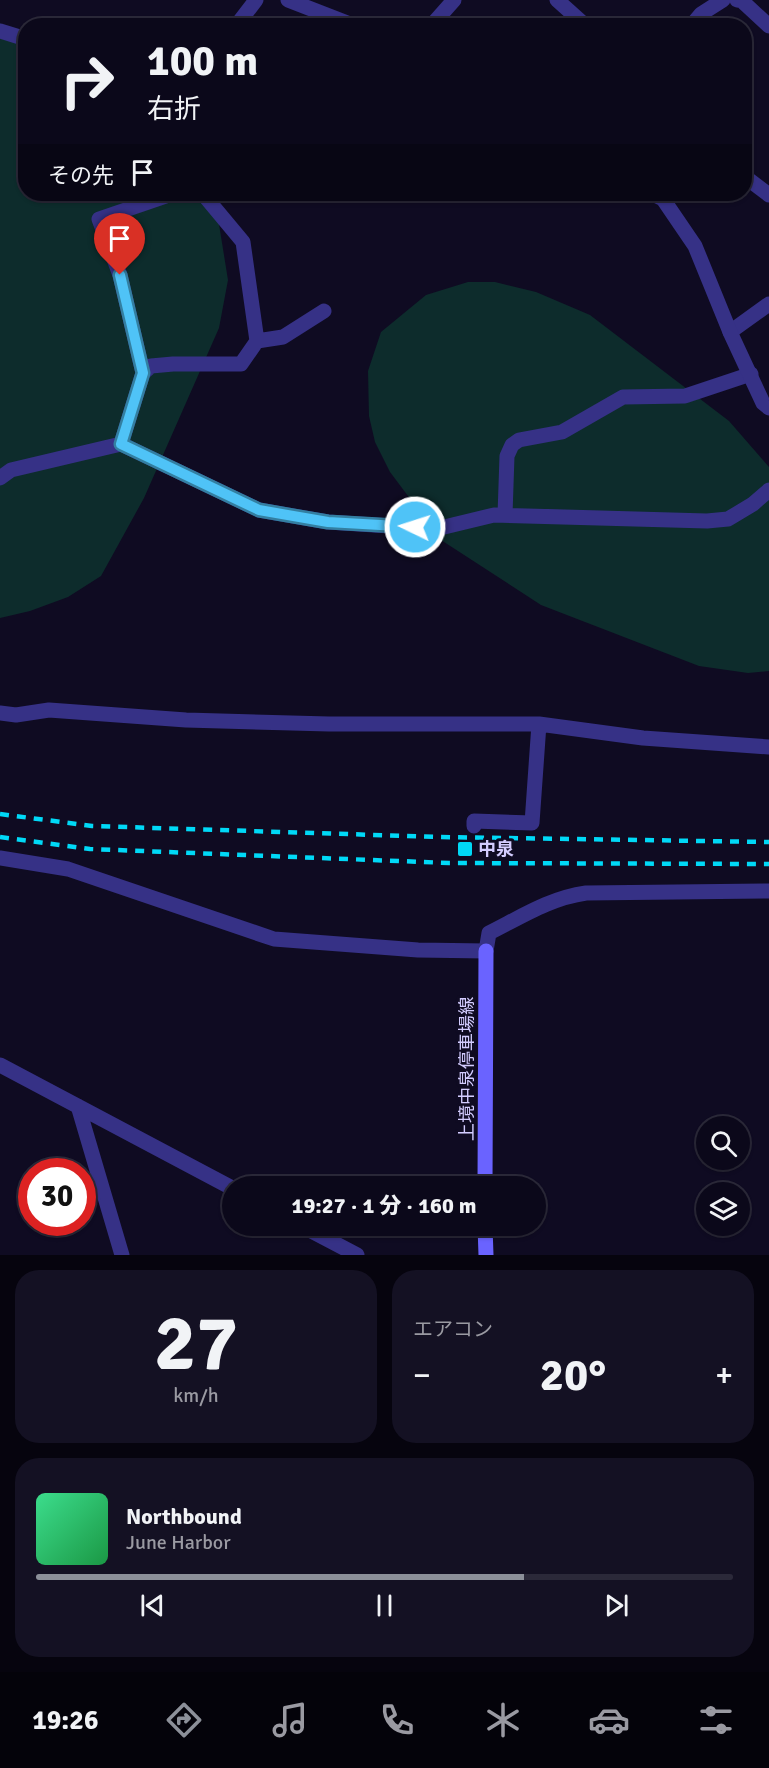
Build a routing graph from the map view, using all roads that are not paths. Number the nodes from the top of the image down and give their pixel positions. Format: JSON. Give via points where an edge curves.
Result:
{"nodes":[{"id":1,"x":256,"y":0,"type":"edge"},
{"id":2,"x":288,"y":0,"type":"edge"},
{"id":3,"x":454,"y":0,"type":"edge"},
{"id":4,"x":557,"y":0,"type":"edge"},
{"id":5,"x":723,"y":0,"type":"edge"},
{"id":6,"x":737,"y":0,"type":"edge"},
{"id":7,"x":696,"y":13,"type":"edge"},
{"id":8,"x":242,"y":18,"type":"edge"},
{"id":9,"x":334,"y":18,"type":"edge"},
{"id":10,"x":439,"y":18,"type":"edge"},
{"id":11,"x":577,"y":18,"type":"edge"},
{"id":12,"x":769,"y":26,"type":"edge"},
{"id":13,"x":0,"y":31,"type":"edge"},
{"id":14,"x":18,"y":37,"type":"edge"},
{"id":15,"x":752,"y":182,"type":"edge"},
{"id":16,"x":769,"y":195,"type":"edge"},
{"id":17,"x":152,"y":201,"type":"edge"},
{"id":18,"x":209,"y":201,"type":"edge"},
{"id":19,"x":664,"y":201,"type":"edge"},
{"id":20,"x":769,"y":304,"type":"edge"},
{"id":21,"x":324,"y":311,"type":"dead end"},
{"id":22,"x":730,"y":332,"type":"junction"},
{"id":23,"x":257,"y":341,"type":"junction"},
{"id":24,"x":143,"y":373,"type":"junction"},
{"id":25,"x":751,"y":374,"type":"junction"},
{"id":26,"x":769,"y":408,"type":"edge"},
{"id":27,"x":121,"y":444,"type":"junction"},
{"id":28,"x":0,"y":478,"type":"edge"},
{"id":29,"x":769,"y":490,"type":"edge"},
{"id":30,"x":505,"y":515,"type":"junction"},
{"id":31,"x":0,"y":713,"type":"edge"},
{"id":32,"x":539,"y":724,"type":"junction"},
{"id":33,"x":769,"y":747,"type":"edge"},
{"id":34,"x":474,"y":826,"type":"dead end"},
{"id":35,"x":0,"y":858,"type":"edge"},
{"id":36,"x":769,"y":891,"type":"edge"},
{"id":37,"x":486,"y":951,"type":"junction"},
{"id":38,"x":0,"y":1065,"type":"edge"},
{"id":39,"x":78,"y":1106,"type":"junction"},
{"id":40,"x":485,"y":1176,"type":"edge"},
{"id":41,"x":222,"y":1183,"type":"edge"},
{"id":42,"x":321,"y":1236,"type":"edge"},
{"id":43,"x":485,"y":1236,"type":"edge"},
{"id":44,"x":122,"y":1255,"type":"edge"},
{"id":45,"x":357,"y":1255,"type":"edge"},
{"id":46,"x":486,"y":1255,"type":"edge"}],
"edges":[{"from":1,"to":8,"type":"street"},
{"from":2,"to":9,"type":"street"},
{"from":3,"to":10,"type":"street"},
{"from":4,"to":11,"type":"street"},
{"from":5,"to":7,"type":"street"},
{"from":6,"to":12,"type":"street"},
{"from":13,"to":14,"type":"street"},
{"from":15,"to":16,"type":"street"},
{"from":17,"to":24,"type":"street","via":[[99,219],[120,275]]},
{"from":18,"to":23,"type":"street","via":[[243,242]]},
{"from":19,"to":22,"type":"street","via":[[695,246]]},
{"from":20,"to":22,"type":"street"},
{"from":21,"to":23,"type":"street","via":[[283,337]]},
{"from":22,"to":25,"type":"street"},
{"from":23,"to":24,"type":"street","via":[[241,364],[151,366]]},
{"from":24,"to":27,"type":"street"},
{"from":25,"to":26,"type":"street"},
{"from":25,"to":30,"type":"street","via":[[685,396],[623,397],[562,432],[519,440],[507,456]]},
{"from":27,"to":28,"type":"street","via":[[11,470]]},
{"from":27,"to":30,"type":"street","via":[[259,510],[328,522],[436,529]]},
{"from":29,"to":30,"type":"street","via":[[728,519]]},
{"from":31,"to":32,"type":"street","via":[[49,710],[186,720],[329,724]]},
{"from":32,"to":33,"type":"street","via":[[644,738]]},
{"from":32,"to":34,"type":"street","via":[[532,823],[474,821]]},
{"from":35,"to":37,"type":"street","via":[[68,869],[274,939]]},
{"from":36,"to":37,"type":"street","via":[[568,895],[489,933]]},
{"from":37,"to":40,"type":"main road","name":"上境中泉停車場線"},
{"from":38,"to":39,"type":"street"},
{"from":39,"to":41,"type":"street"},
{"from":39,"to":44,"type":"street"},
{"from":42,"to":45,"type":"street"},
{"from":43,"to":46,"type":"main road"}]}
